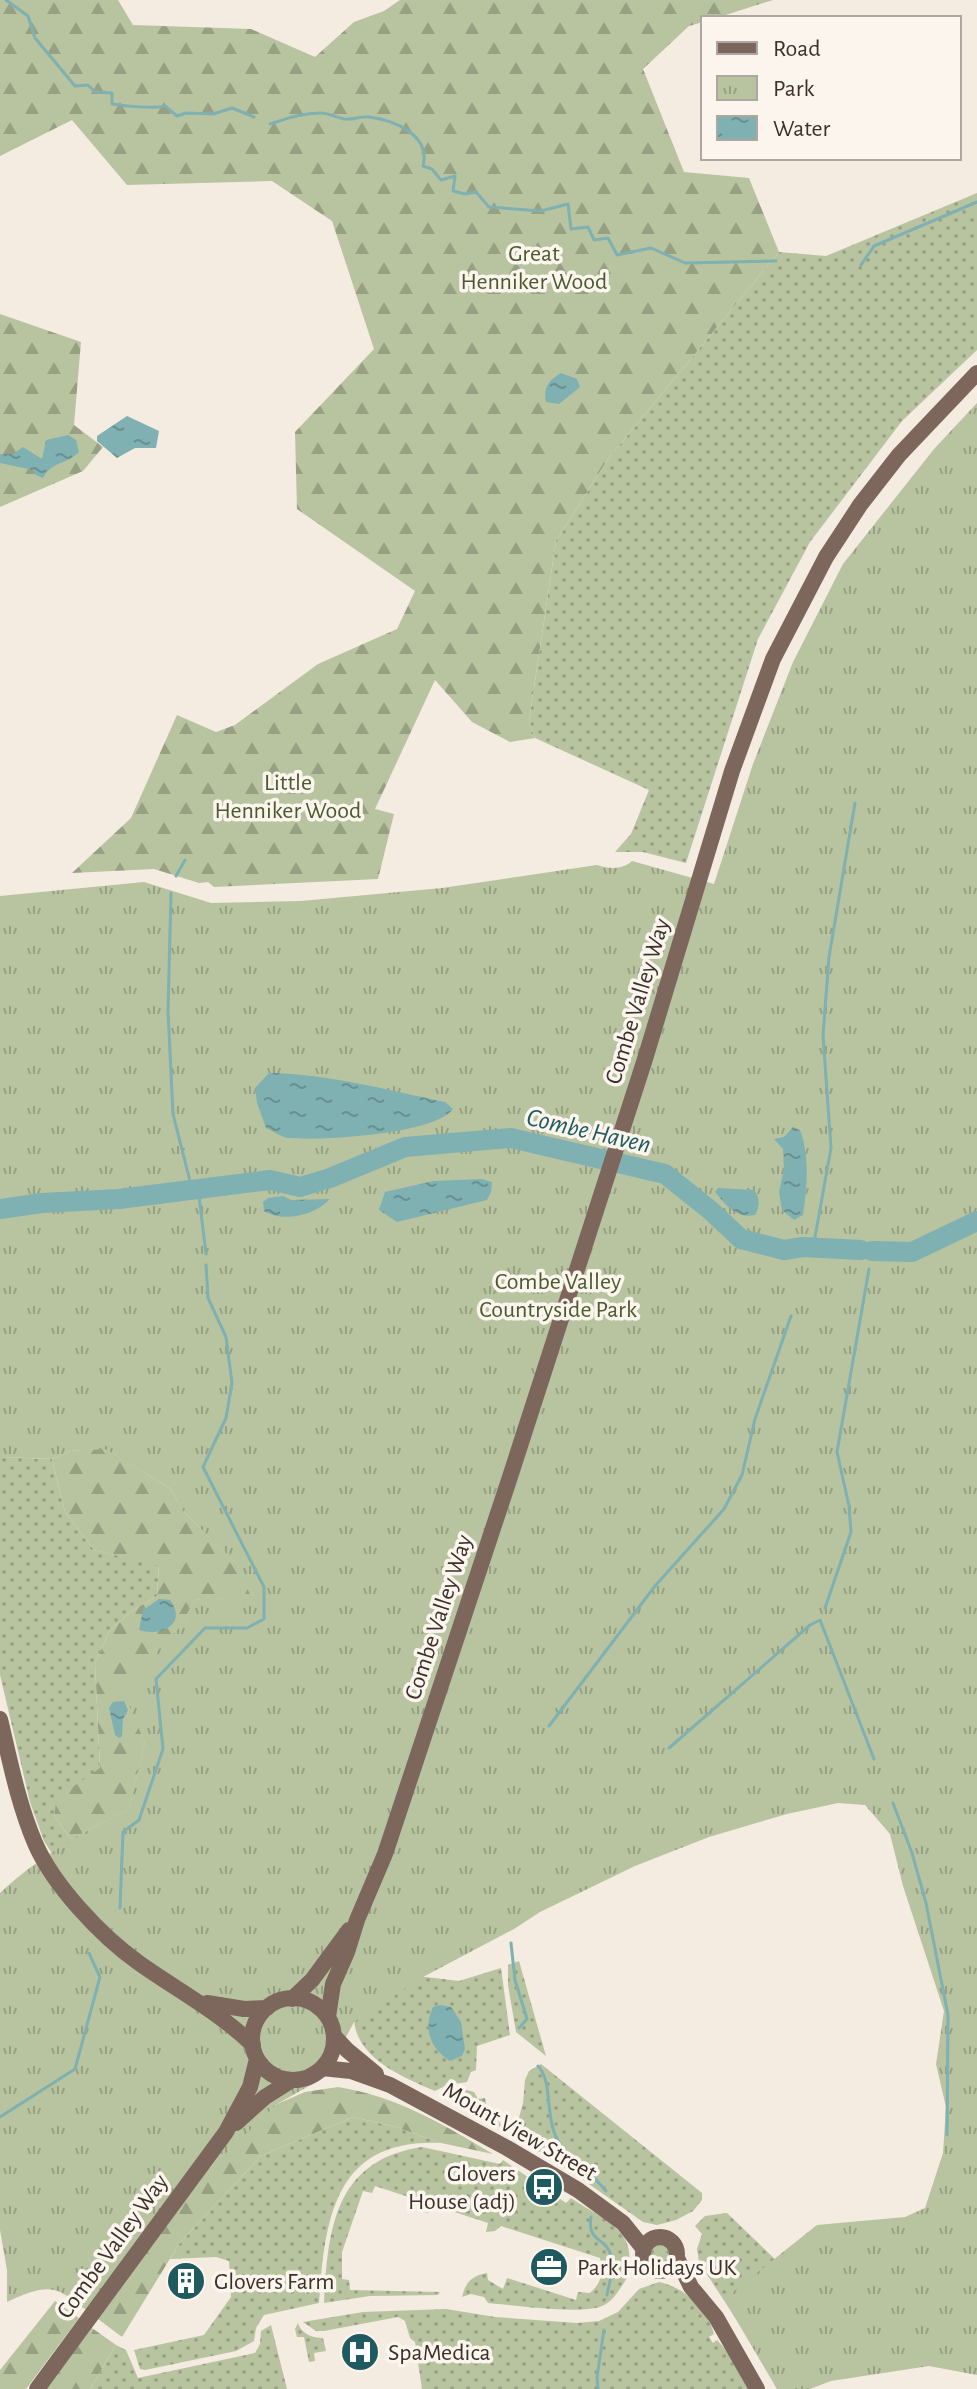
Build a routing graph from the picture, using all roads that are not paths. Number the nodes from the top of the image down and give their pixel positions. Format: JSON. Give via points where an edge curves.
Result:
{"nodes":[{"id":1,"x":977,"y":373,"type":"edge"},
{"id":2,"x":0,"y":1719,"type":"edge"},
{"id":3,"x":357,"y":1920,"type":"junction"},
{"id":4,"x":292,"y":1999,"type":"junction"},
{"id":5,"x":197,"y":2001,"type":"junction"},
{"id":6,"x":267,"y":2008,"type":"junction"},
{"id":7,"x":328,"y":2017,"type":"junction"},
{"id":8,"x":334,"y":2036,"type":"junction"},
{"id":9,"x":255,"y":2052,"type":"junction"},
{"id":10,"x":322,"y":2068,"type":"junction"},
{"id":11,"x":292,"y":2080,"type":"junction"},
{"id":12,"x":390,"y":2085,"type":"junction"},
{"id":13,"x":226,"y":2132,"type":"junction"},
{"id":14,"x":623,"y":2223,"type":"junction"},
{"id":15,"x":656,"y":2237,"type":"junction"},
{"id":16,"x":643,"y":2248,"type":"junction"},
{"id":17,"x":672,"y":2264,"type":"junction"},
{"id":18,"x":37,"y":2389,"type":"edge"},
{"id":19,"x":757,"y":2389,"type":"edge"}],
"edges":[{"from":1,"to":3,"type":"main road","name":"Combe Valley Way","via":[[860,505],[826,557],[773,659],[732,771],[600,1199],[385,1854]]},
{"from":2,"to":5,"type":"main road","via":[[20,1804],[36,1846],[56,1877],[97,1926],[136,1961]]},
{"from":3,"to":4,"type":"main road","name":"Combe Valley Way"},
{"from":3,"to":7,"type":"main road","name":"Combe Valley Way","via":[[333,1984]]},
{"from":4,"to":6,"type":"main road"},
{"from":4,"to":7,"type":"main road","via":[[312,2003]]},
{"from":5,"to":6,"type":"main road"},
{"from":5,"to":9,"type":"main road","via":[[237,2029]]},
{"from":6,"to":9,"type":"main road","via":[[255,2025]]},
{"from":7,"to":8,"type":"main road"},
{"from":8,"to":10,"type":"main road"},
{"from":8,"to":12,"type":"main road","name":"Mount View Street"},
{"from":9,"to":11,"type":"main road","via":[[272,2074]]},
{"from":9,"to":13,"type":"main road","name":"Combe Valley Way","via":[[250,2087]]},
{"from":10,"to":11,"type":"main road"},
{"from":10,"to":12,"type":"main road","name":"Mount View Street","via":[[351,2071]]},
{"from":11,"to":13,"type":"main road","name":"Combe Valley Way"},
{"from":12,"to":14,"type":"main road","name":"Mount View Street","via":[[578,2190]]},
{"from":13,"to":18,"type":"main road","name":"Combe Valley Way"},
{"from":14,"to":15,"type":"main road","name":"Mount View Street"},
{"from":14,"to":16,"type":"main road","name":"Mount View Street"},
{"from":15,"to":16,"type":"main road"},
{"from":15,"to":17,"type":"main road","via":[[675,2243]]},
{"from":16,"to":17,"type":"main road","via":[[646,2265],[655,2270]]},
{"from":17,"to":19,"type":"main road","via":[[716,2317]]}]}
